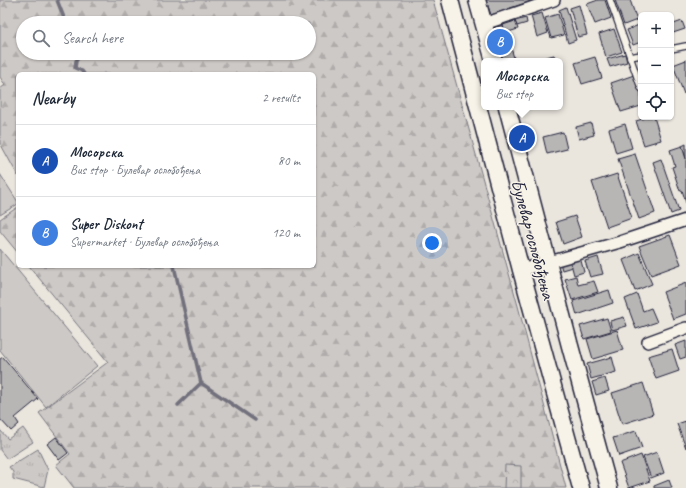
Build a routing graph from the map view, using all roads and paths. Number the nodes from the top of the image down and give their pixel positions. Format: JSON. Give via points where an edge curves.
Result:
{"nodes":[{"id":1,"x":450,"y":0,"type":"edge"},
{"id":2,"x":478,"y":0,"type":"edge"},
{"id":3,"x":554,"y":0,"type":"edge"},
{"id":4,"x":610,"y":0,"type":"edge"},
{"id":5,"x":484,"y":24,"type":"junction"},
{"id":6,"x":686,"y":46,"type":"edge"},
{"id":7,"x":674,"y":48,"type":"edge"},
{"id":8,"x":638,"y":55,"type":"edge"},
{"id":9,"x":630,"y":56,"type":"junction"},
{"id":10,"x":493,"y":58,"type":"edge"},
{"id":11,"x":640,"y":84,"type":"edge"},
{"id":12,"x":508,"y":110,"type":"edge"},
{"id":13,"x":686,"y":220,"type":"edge"},
{"id":14,"x":548,"y":263,"type":"junction"},
{"id":15,"x":521,"y":270,"type":"junction"},
{"id":16,"x":686,"y":328,"type":"edge"},
{"id":17,"x":648,"y":342,"type":"dead end"},
{"id":18,"x":582,"y":488,"type":"edge"},
{"id":19,"x":609,"y":488,"type":"edge"}],
"edges":[{"from":1,"to":15,"type":"main road","name":"Булевар ослобођења"},
{"from":2,"to":5,"type":"main road"},
{"from":3,"to":5,"type":"street"},
{"from":4,"to":9,"type":"lane"},
{"from":5,"to":10,"type":"main road"},
{"from":6,"to":7,"type":"lane"},
{"from":8,"to":9,"type":"lane"},
{"from":9,"to":11,"type":"lane"},
{"from":12,"to":14,"type":"main road","name":"Булевар ослобођења"},
{"from":13,"to":14,"type":"street"},
{"from":14,"to":15,"type":"street"},
{"from":14,"to":19,"type":"main road","name":"Булевар ослобођења"},
{"from":15,"to":18,"type":"main road","name":"Булевар ослобођења"},
{"from":16,"to":17,"type":"street"}]}
